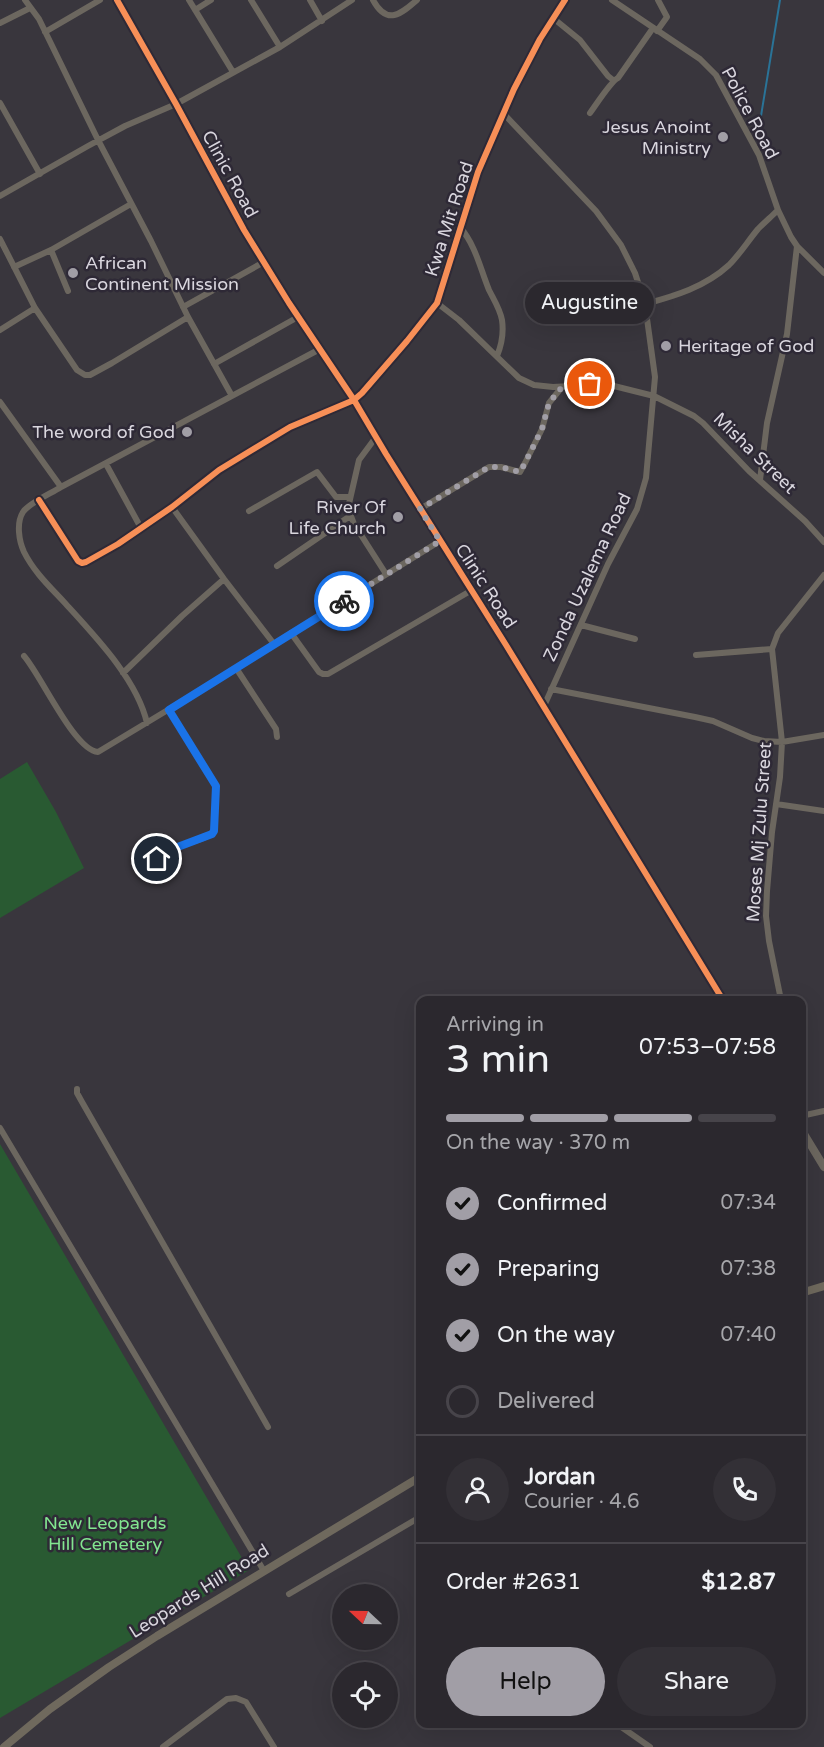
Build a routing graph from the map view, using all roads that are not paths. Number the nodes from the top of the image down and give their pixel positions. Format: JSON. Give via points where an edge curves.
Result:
{"nodes":[{"id":1,"x":25,"y":0,"type":"edge"},
{"id":2,"x":100,"y":0,"type":"edge"},
{"id":3,"x":117,"y":0,"type":"edge"},
{"id":4,"x":189,"y":0,"type":"edge"},
{"id":5,"x":211,"y":0,"type":"edge"},
{"id":6,"x":251,"y":0,"type":"edge"},
{"id":7,"x":310,"y":0,"type":"edge"},
{"id":8,"x":352,"y":0,"type":"edge"},
{"id":9,"x":373,"y":0,"type":"edge"},
{"id":10,"x":417,"y":0,"type":"edge"},
{"id":11,"x":565,"y":0,"type":"edge"},
{"id":12,"x":612,"y":0,"type":"edge"},
{"id":13,"x":658,"y":0,"type":"edge"},
{"id":14,"x":30,"y":8,"type":"junction"},
{"id":15,"x":195,"y":10,"type":"junction"},
{"id":16,"x":553,"y":18,"type":"junction"},
{"id":17,"x":322,"y":21,"type":"junction"},
{"id":18,"x":0,"y":23,"type":"edge"},
{"id":19,"x":655,"y":29,"type":"junction"},
{"id":20,"x":45,"y":32,"type":"junction"},
{"id":21,"x":280,"y":47,"type":"junction"},
{"id":22,"x":232,"y":72,"type":"junction"},
{"id":23,"x":613,"y":80,"type":"junction"},
{"id":24,"x":0,"y":103,"type":"edge"},
{"id":25,"x":176,"y":104,"type":"junction"},
{"id":26,"x":503,"y":113,"type":"junction"},
{"id":27,"x":590,"y":113,"type":"dead end"},
{"id":28,"x":98,"y":140,"type":"junction"},
{"id":29,"x":40,"y":174,"type":"junction"},
{"id":30,"x":0,"y":196,"type":"edge"},
{"id":31,"x":131,"y":204,"type":"junction"},
{"id":32,"x":778,"y":210,"type":"junction"},
{"id":33,"x":460,"y":227,"type":"junction"},
{"id":34,"x":0,"y":240,"type":"edge"},
{"id":35,"x":797,"y":246,"type":"junction"},
{"id":36,"x":51,"y":250,"type":"junction"},
{"id":37,"x":264,"y":262,"type":"junction"},
{"id":38,"x":14,"y":267,"type":"junction"},
{"id":39,"x":824,"y":273,"type":"edge"},
{"id":40,"x":68,"y":291,"type":"dead end"},
{"id":41,"x":437,"y":303,"type":"junction"},
{"id":42,"x":645,"y":304,"type":"junction"},
{"id":43,"x":183,"y":307,"type":"junction"},
{"id":44,"x":35,"y":308,"type":"junction"},
{"id":45,"x":188,"y":317,"type":"junction"},
{"id":46,"x":298,"y":317,"type":"junction"},
{"id":47,"x":0,"y":330,"type":"edge"},
{"id":48,"x":320,"y":349,"type":"junction"},
{"id":49,"x":497,"y":356,"type":"junction"},
{"id":50,"x":214,"y":364,"type":"junction"},
{"id":51,"x":562,"y":387,"type":"junction"},
{"id":52,"x":232,"y":396,"type":"junction"},
{"id":53,"x":654,"y":396,"type":"junction"},
{"id":54,"x":354,"y":400,"type":"junction"},
{"id":55,"x":0,"y":402,"type":"edge"},
{"id":56,"x":376,"y":437,"type":"junction"},
{"id":57,"x":106,"y":464,"type":"junction"},
{"id":58,"x":760,"y":480,"type":"junction"},
{"id":59,"x":62,"y":487,"type":"junction"},
{"id":60,"x":349,"y":497,"type":"junction"},
{"id":61,"x":39,"y":500,"type":"junction"},
{"id":62,"x":172,"y":507,"type":"junction"},
{"id":63,"x":420,"y":509,"type":"junction"},
{"id":64,"x":249,"y":511,"type":"dead end"},
{"id":65,"x":350,"y":516,"type":"junction"},
{"id":66,"x":141,"y":528,"type":"junction"},
{"id":67,"x":440,"y":541,"type":"junction"},
{"id":68,"x":824,"y":542,"type":"edge"},
{"id":69,"x":277,"y":566,"type":"dead end"},
{"id":70,"x":386,"y":574,"type":"junction"},
{"id":71,"x":824,"y":575,"type":"edge"},
{"id":72,"x":224,"y":579,"type":"junction"},
{"id":73,"x":472,"y":590,"type":"junction"},
{"id":74,"x":581,"y":625,"type":"junction"},
{"id":75,"x":291,"y":633,"type":"junction"},
{"id":76,"x":635,"y":639,"type":"dead end"},
{"id":77,"x":274,"y":644,"type":"junction"},
{"id":78,"x":772,"y":649,"type":"junction"},
{"id":79,"x":696,"y":655,"type":"dead end"},
{"id":80,"x":24,"y":656,"type":"dead end"},
{"id":81,"x":236,"y":668,"type":"junction"},
{"id":82,"x":123,"y":673,"type":"junction"},
{"id":83,"x":551,"y":689,"type":"junction"},
{"id":84,"x":544,"y":706,"type":"junction"},
{"id":85,"x":169,"y":710,"type":"junction"},
{"id":86,"x":147,"y":723,"type":"junction"},
{"id":87,"x":824,"y":735,"type":"edge"},
{"id":88,"x":277,"y":737,"type":"dead end"},
{"id":89,"x":782,"y":742,"type":"junction"},
{"id":90,"x":776,"y":804,"type":"junction"},
{"id":91,"x":824,"y":811,"type":"edge"},
{"id":92,"x":156,"y":864,"type":"dead end"},
{"id":93,"x":721,"y":996,"type":"edge"},
{"id":94,"x":780,"y":996,"type":"edge"},
{"id":95,"x":78,"y":1089,"type":"dead end"},
{"id":96,"x":824,"y":1111,"type":"edge"},
{"id":97,"x":806,"y":1115,"type":"edge"},
{"id":98,"x":0,"y":1128,"type":"edge"},
{"id":99,"x":806,"y":1137,"type":"edge"},
{"id":100,"x":824,"y":1167,"type":"edge"},
{"id":101,"x":824,"y":1286,"type":"edge"},
{"id":102,"x":806,"y":1291,"type":"edge"},
{"id":103,"x":268,"y":1427,"type":"dead end"},
{"id":104,"x":416,"y":1479,"type":"edge"},
{"id":105,"x":416,"y":1519,"type":"edge"},
{"id":106,"x":264,"y":1571,"type":"junction"},
{"id":107,"x":289,"y":1594,"type":"dead end"},
{"id":108,"x":623,"y":1728,"type":"edge"},
{"id":109,"x":4,"y":1747,"type":"edge"},
{"id":110,"x":163,"y":1747,"type":"edge"},
{"id":111,"x":274,"y":1747,"type":"edge"},
{"id":112,"x":650,"y":1747,"type":"edge"}],
"edges":[{"from":1,"to":14,"type":"street"},
{"from":2,"to":20,"type":"street"},
{"from":3,"to":25,"type":"street","name":"Clinic Road"},
{"from":4,"to":15,"type":"street"},
{"from":5,"to":15,"type":"street"},
{"from":6,"to":21,"type":"street"},
{"from":7,"to":17,"type":"street"},
{"from":8,"to":17,"type":"street"},
{"from":9,"to":10,"type":"street","via":[[380,10],[394,16]]},
{"from":11,"to":16,"type":"street","name":"Kwa Mit Road"},
{"from":12,"to":19,"type":"street","name":"Police Road"},
{"from":13,"to":19,"type":"street","via":[[667,17]]},
{"from":14,"to":18,"type":"street"},
{"from":14,"to":20,"type":"street"},
{"from":15,"to":22,"type":"street"},
{"from":16,"to":23,"type":"street","via":[[580,40]]},
{"from":16,"to":26,"type":"street","name":"Kwa Mit Road"},
{"from":17,"to":21,"type":"street"},
{"from":19,"to":23,"type":"street"},
{"from":19,"to":32,"type":"street","name":"Police Road","via":[[700,59],[722,84],[759,155]]},
{"from":20,"to":28,"type":"street"},
{"from":21,"to":22,"type":"street"},
{"from":22,"to":25,"type":"street"},
{"from":23,"to":27,"type":"street"},
{"from":24,"to":29,"type":"street"},
{"from":25,"to":28,"type":"street"},
{"from":25,"to":37,"type":"street","name":"Clinic Road"},
{"from":26,"to":33,"type":"street","name":"Kwa Mit Road"},
{"from":26,"to":42,"type":"street","name":"Zonda Uzalema Road","via":[[614,233],[635,273]]},
{"from":28,"to":29,"type":"street"},
{"from":28,"to":31,"type":"street"},
{"from":29,"to":30,"type":"street"},
{"from":31,"to":36,"type":"street"},
{"from":31,"to":43,"type":"street"},
{"from":32,"to":35,"type":"street","name":"Police Road"},
{"from":32,"to":42,"type":"street","via":[[737,257],[710,279],[685,292]]},
{"from":33,"to":41,"type":"street","name":"Kwa Mit Road"},
{"from":33,"to":49,"type":"street","via":[[475,250],[502,319],[503,342]]},
{"from":34,"to":38,"type":"street"},
{"from":35,"to":39,"type":"street","name":"Police Road"},
{"from":35,"to":58,"type":"street","via":[[787,334],[767,423]]},
{"from":36,"to":38,"type":"street"},
{"from":36,"to":40,"type":"street"},
{"from":37,"to":43,"type":"street"},
{"from":37,"to":46,"type":"street","name":"Clinic Road"},
{"from":38,"to":44,"type":"street"},
{"from":41,"to":49,"type":"street","name":"Misha Street"},
{"from":41,"to":54,"type":"street","name":"Kwa Mit Road"},
{"from":42,"to":53,"type":"street","name":"Zonda Uzalema Road"},
{"from":43,"to":45,"type":"street"},
{"from":44,"to":45,"type":"street","via":[[85,375]]},
{"from":44,"to":47,"type":"street"},
{"from":45,"to":50,"type":"street"},
{"from":46,"to":48,"type":"street","name":"Clinic Road"},
{"from":46,"to":50,"type":"street"},
{"from":48,"to":52,"type":"street"},
{"from":48,"to":54,"type":"street","name":"Clinic Road"},
{"from":49,"to":51,"type":"street","name":"Misha Street","via":[[526,382]]},
{"from":50,"to":52,"type":"street"},
{"from":51,"to":53,"type":"street","name":"Misha Street","via":[[606,384]]},
{"from":51,"to":63,"type":"street","via":[[549,403],[542,429],[520,472],[489,467]]},
{"from":52,"to":57,"type":"street"},
{"from":53,"to":58,"type":"street","name":"Misha Street","via":[[703,423]]},
{"from":53,"to":74,"type":"street","name":"Zonda Uzalema Road","via":[[643,491]]},
{"from":54,"to":56,"type":"street","name":"Clinic Road"},
{"from":54,"to":62,"type":"street","via":[[290,427],[219,470]]},
{"from":55,"to":59,"type":"street"},
{"from":56,"to":60,"type":"street","via":[[359,460]]},
{"from":56,"to":63,"type":"street","name":"Clinic Road"},
{"from":57,"to":59,"type":"street"},
{"from":57,"to":66,"type":"street"},
{"from":58,"to":68,"type":"street","name":"Misha Street"},
{"from":59,"to":61,"type":"street"},
{"from":60,"to":64,"type":"street","via":[[336,497],[317,472]]},
{"from":60,"to":65,"type":"street"},
{"from":61,"to":66,"type":"street","via":[[82,563]]},
{"from":61,"to":82,"type":"street","via":[[23,512],[19,524],[22,549],[40,577]]},
{"from":62,"to":66,"type":"street"},
{"from":62,"to":72,"type":"street"},
{"from":63,"to":67,"type":"street","name":"Clinic Road"},
{"from":65,"to":69,"type":"street"},
{"from":65,"to":70,"type":"street"},
{"from":67,"to":70,"type":"street"},
{"from":67,"to":73,"type":"street","name":"Clinic Road"},
{"from":70,"to":75,"type":"street"},
{"from":71,"to":78,"type":"street","via":[[778,633]]},
{"from":72,"to":77,"type":"street"},
{"from":72,"to":82,"type":"street"},
{"from":73,"to":75,"type":"street","via":[[328,674],[319,672]]},
{"from":73,"to":84,"type":"street","name":"Clinic Road"},
{"from":74,"to":76,"type":"street"},
{"from":74,"to":83,"type":"street","name":"Zonda Uzalema Road"},
{"from":75,"to":77,"type":"street"},
{"from":77,"to":81,"type":"street"},
{"from":78,"to":79,"type":"street"},
{"from":78,"to":89,"type":"street","name":"Moses Mj Zulu Street"},
{"from":80,"to":86,"type":"street","via":[[76,735],[91,751],[102,750]]},
{"from":81,"to":85,"type":"street"},
{"from":81,"to":88,"type":"street","via":[[276,729]]},
{"from":82,"to":86,"type":"street","via":[[142,704]]},
{"from":83,"to":84,"type":"street","name":"Zonda Uzalema Road"},
{"from":83,"to":89,"type":"street","via":[[695,717],[752,738]]},
{"from":84,"to":93,"type":"street","name":"Clinic Road"},
{"from":85,"to":86,"type":"street"},
{"from":85,"to":92,"type":"street","via":[[216,786],[214,831],[162,855]]},
{"from":87,"to":89,"type":"street"},
{"from":89,"to":90,"type":"street","name":"Moses Mj Zulu Street"},
{"from":90,"to":91,"type":"street"},
{"from":90,"to":94,"type":"street","name":"Moses Mj Zulu Street","via":[[766,916]]},
{"from":95,"to":103,"type":"street"},
{"from":96,"to":97,"type":"street"},
{"from":98,"to":106,"type":"street"},
{"from":99,"to":100,"type":"street"},
{"from":101,"to":102,"type":"main road"},
{"from":104,"to":106,"type":"main road","name":"Leopards Hill Road"},
{"from":105,"to":107,"type":"street"},
{"from":106,"to":109,"type":"main road","name":"Leopards Hill Road","via":[[109,1667]]},
{"from":108,"to":112,"type":"street"},
{"from":110,"to":111,"type":"street","via":[[227,1699],[236,1698],[246,1702]]}]}
